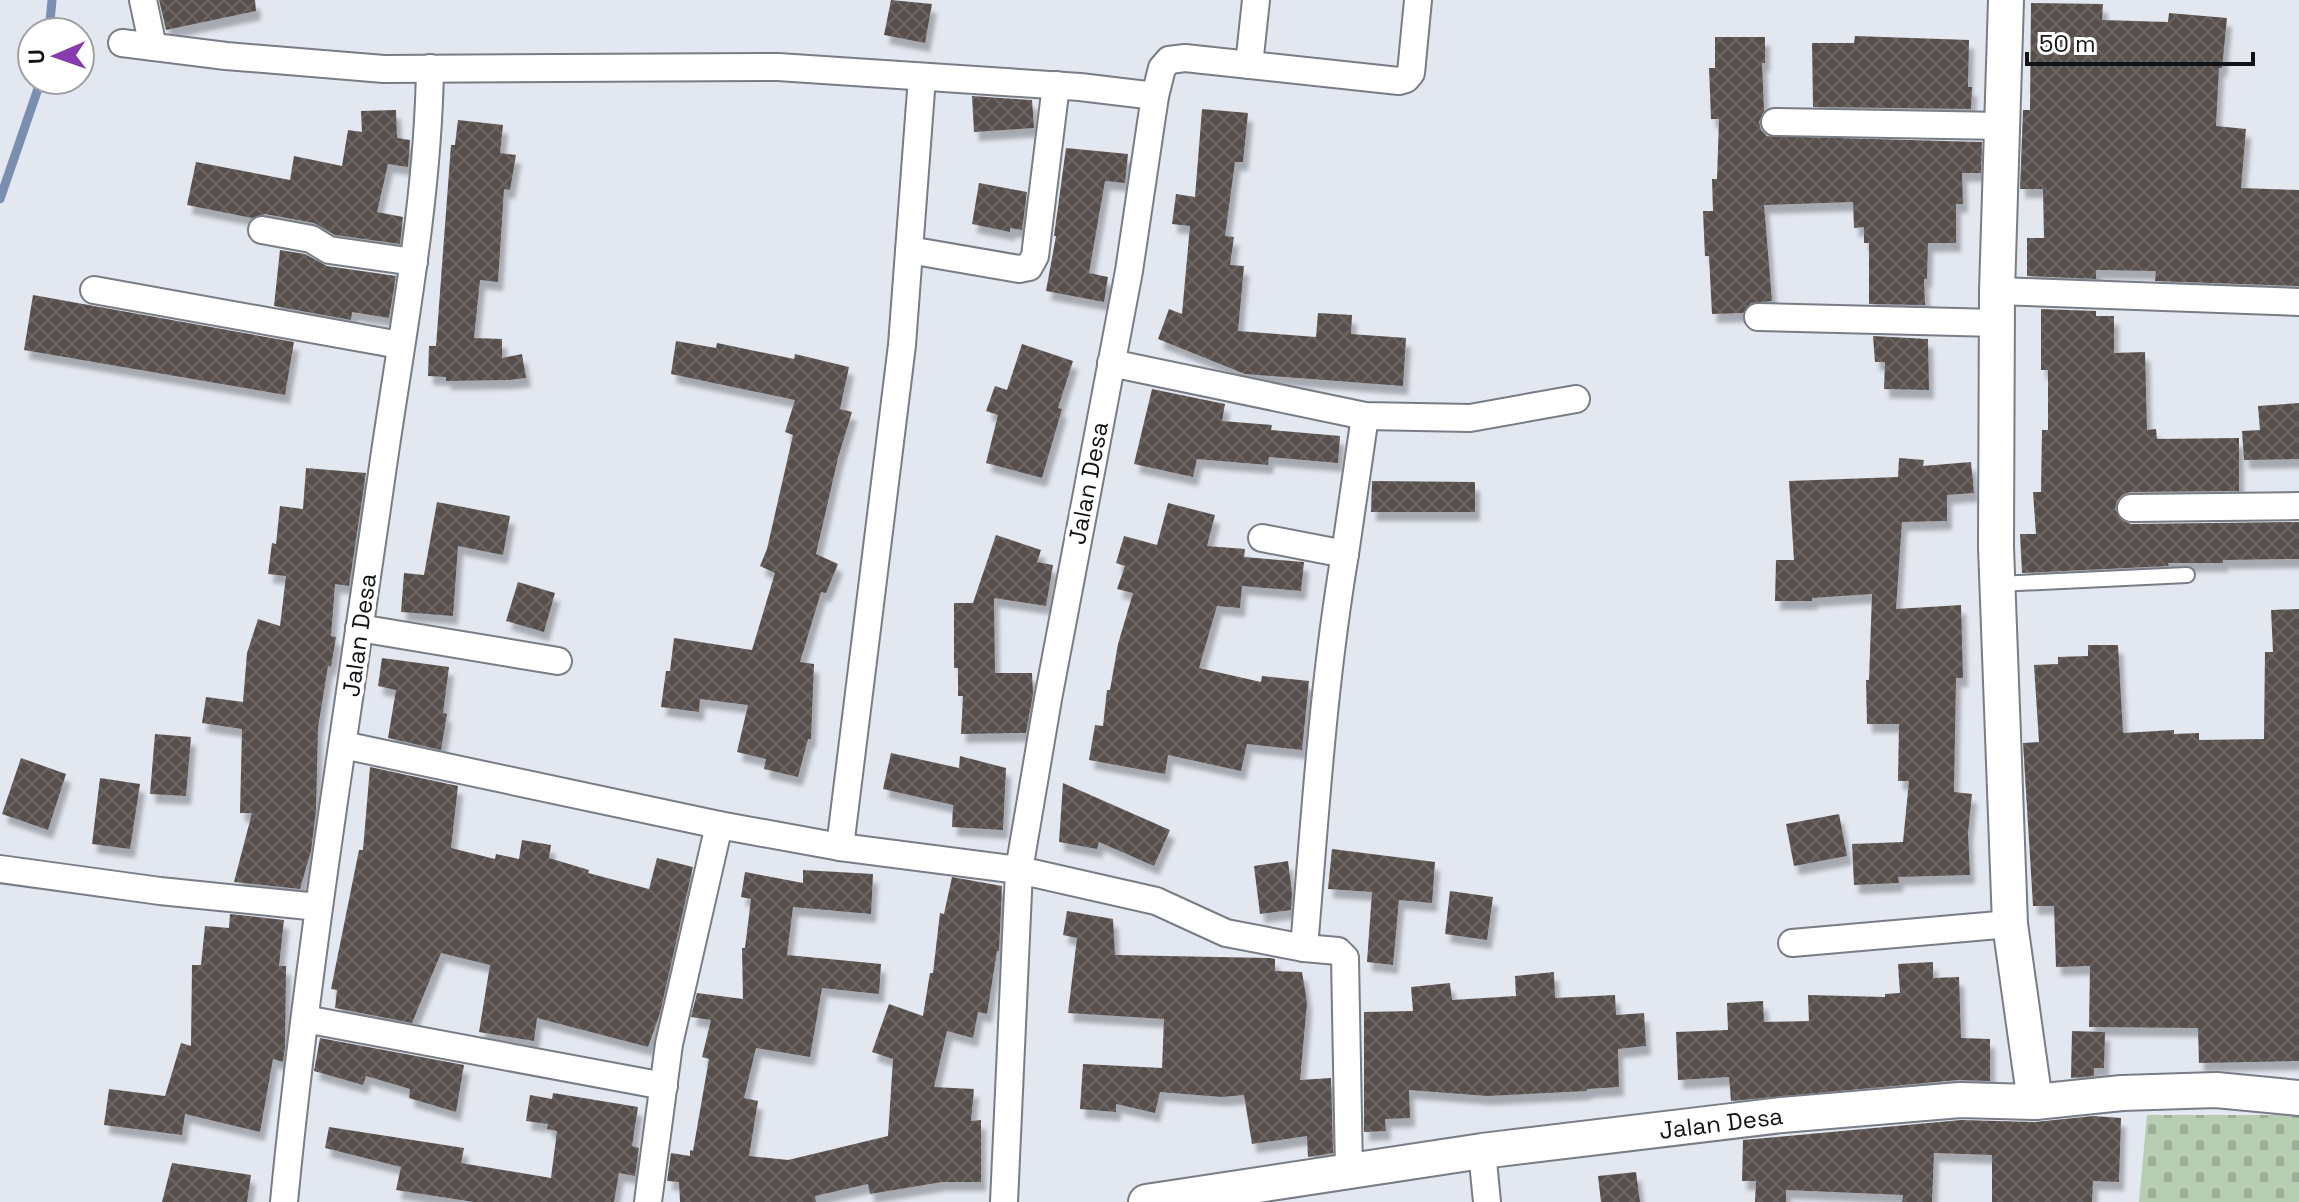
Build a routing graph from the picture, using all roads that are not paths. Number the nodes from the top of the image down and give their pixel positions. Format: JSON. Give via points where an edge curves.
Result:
{"nodes":[{"id":1,"x":143,"y":0,"type":"edge"},
{"id":2,"x":1256,"y":0,"type":"edge"},
{"id":3,"x":1418,"y":0,"type":"edge"},
{"id":4,"x":2006,"y":0,"type":"edge"},
{"id":5,"x":122,"y":43,"type":"dead end"},
{"id":6,"x":153,"y":47,"type":"junction"},
{"id":7,"x":1249,"y":65,"type":"junction"},
{"id":8,"x":430,"y":68,"type":"junction"},
{"id":9,"x":922,"y":77,"type":"junction"},
{"id":10,"x":1056,"y":85,"type":"junction"},
{"id":11,"x":1155,"y":96,"type":"junction"},
{"id":12,"x":1775,"y":122,"type":"dead end"},
{"id":13,"x":2002,"y":126,"type":"junction"},
{"id":14,"x":262,"y":230,"type":"dead end"},
{"id":15,"x":909,"y":250,"type":"junction"},
{"id":16,"x":414,"y":262,"type":"junction"},
{"id":17,"x":94,"y":290,"type":"dead end"},
{"id":18,"x":2299,"y":302,"type":"edge"},
{"id":19,"x":1997,"y":307,"type":"junction"},
{"id":20,"x":1758,"y":317,"type":"dead end"},
{"id":21,"x":400,"y":345,"type":"junction"},
{"id":22,"x":1111,"y":363,"type":"junction"},
{"id":23,"x":1576,"y":399,"type":"dead end"},
{"id":24,"x":1365,"y":416,"type":"junction"},
{"id":25,"x":2299,"y":506,"type":"edge"},
{"id":26,"x":2131,"y":508,"type":"dead end"},
{"id":27,"x":1262,"y":538,"type":"dead end"},
{"id":28,"x":1345,"y":554,"type":"junction"},
{"id":29,"x":2187,"y":575,"type":"dead end"},
{"id":30,"x":1997,"y":584,"type":"junction"},
{"id":31,"x":359,"y":628,"type":"junction"},
{"id":32,"x":558,"y":661,"type":"dead end"},
{"id":33,"x":343,"y":745,"type":"junction"},
{"id":34,"x":719,"y":825,"type":"junction"},
{"id":35,"x":840,"y":847,"type":"junction"},
{"id":36,"x":0,"y":869,"type":"edge"},
{"id":37,"x":1019,"y":870,"type":"junction"},
{"id":38,"x":318,"y":907,"type":"junction"},
{"id":39,"x":2010,"y":924,"type":"junction"},
{"id":40,"x":1792,"y":943,"type":"dead end"},
{"id":41,"x":1304,"y":948,"type":"junction"},
{"id":42,"x":305,"y":1019,"type":"junction"},
{"id":43,"x":664,"y":1086,"type":"junction"},
{"id":44,"x":2299,"y":1098,"type":"edge"},
{"id":45,"x":2035,"y":1102,"type":"junction"},
{"id":46,"x":1482,"y":1151,"type":"junction"},
{"id":47,"x":1349,"y":1170,"type":"junction"},
{"id":48,"x":284,"y":1202,"type":"edge"},
{"id":49,"x":648,"y":1202,"type":"edge"},
{"id":50,"x":1004,"y":1202,"type":"edge"},
{"id":51,"x":1146,"y":1202,"type":"edge"},
{"id":52,"x":1487,"y":1202,"type":"edge"}],
"edges":[{"from":1,"to":6,"type":"street"},
{"from":2,"to":7,"type":"street"},
{"from":3,"to":7,"type":"street","via":[[1411,73],[1406,79]]},
{"from":4,"to":13,"type":"street"},
{"from":5,"to":6,"type":"street"},
{"from":6,"to":8,"type":"street","via":[[384,69]]},
{"from":7,"to":11,"type":"street","name":"Jalan Desa","via":[[1169,60]]},
{"from":8,"to":9,"type":"street","via":[[778,67]]},
{"from":8,"to":16,"type":"street","name":"Jalan Desa"},
{"from":9,"to":10,"type":"street"},
{"from":9,"to":15,"type":"street"},
{"from":10,"to":11,"type":"street"},
{"from":10,"to":15,"type":"street","via":[[1035,256],[1029,267]]},
{"from":11,"to":22,"type":"street","name":"Jalan Desa"},
{"from":12,"to":13,"type":"street"},
{"from":13,"to":19,"type":"street"},
{"from":14,"to":16,"type":"street","via":[[311,239],[329,250]]},
{"from":15,"to":35,"type":"street"},
{"from":16,"to":21,"type":"street","name":"Jalan Desa"},
{"from":17,"to":21,"type":"street"},
{"from":18,"to":19,"type":"street"},
{"from":19,"to":20,"type":"street"},
{"from":19,"to":30,"type":"street"},
{"from":21,"to":31,"type":"street","name":"Jalan Desa"},
{"from":22,"to":24,"type":"street"},
{"from":22,"to":37,"type":"street","name":"Jalan Desa"},
{"from":23,"to":24,"type":"street","via":[[1470,418]]},
{"from":24,"to":28,"type":"street"},
{"from":25,"to":26,"type":"street"},
{"from":27,"to":28,"type":"street"},
{"from":28,"to":41,"type":"street","via":[[1318,767]]},
{"from":29,"to":30,"type":"lane"},
{"from":30,"to":39,"type":"street"},
{"from":31,"to":32,"type":"street"},
{"from":31,"to":33,"type":"street","name":"Jalan Desa"},
{"from":33,"to":34,"type":"street"},
{"from":33,"to":38,"type":"street","name":"Jalan Desa"},
{"from":34,"to":35,"type":"street"},
{"from":34,"to":43,"type":"street"},
{"from":35,"to":37,"type":"street"},
{"from":36,"to":38,"type":"street"},
{"from":37,"to":41,"type":"street","via":[[1156,901],[1226,933]]},
{"from":37,"to":50,"type":"street","name":"Jalan Desa"},
{"from":38,"to":42,"type":"street","name":"Jalan Desa"},
{"from":39,"to":40,"type":"street"},
{"from":39,"to":45,"type":"street"},
{"from":41,"to":47,"type":"street","via":[[1338,951],[1345,958]]},
{"from":42,"to":43,"type":"street"},
{"from":42,"to":48,"type":"street","name":"Jalan Desa"},
{"from":43,"to":49,"type":"street"},
{"from":44,"to":45,"type":"street","name":"Jalan Desa","via":[[2216,1090]]},
{"from":45,"to":46,"type":"street","name":"Jalan Desa","via":[[1960,1100],[1797,1114]]},
{"from":46,"to":47,"type":"street","name":"Jalan Desa"},
{"from":46,"to":52,"type":"street"},
{"from":47,"to":51,"type":"street","name":"Jalan Desa"}]}
